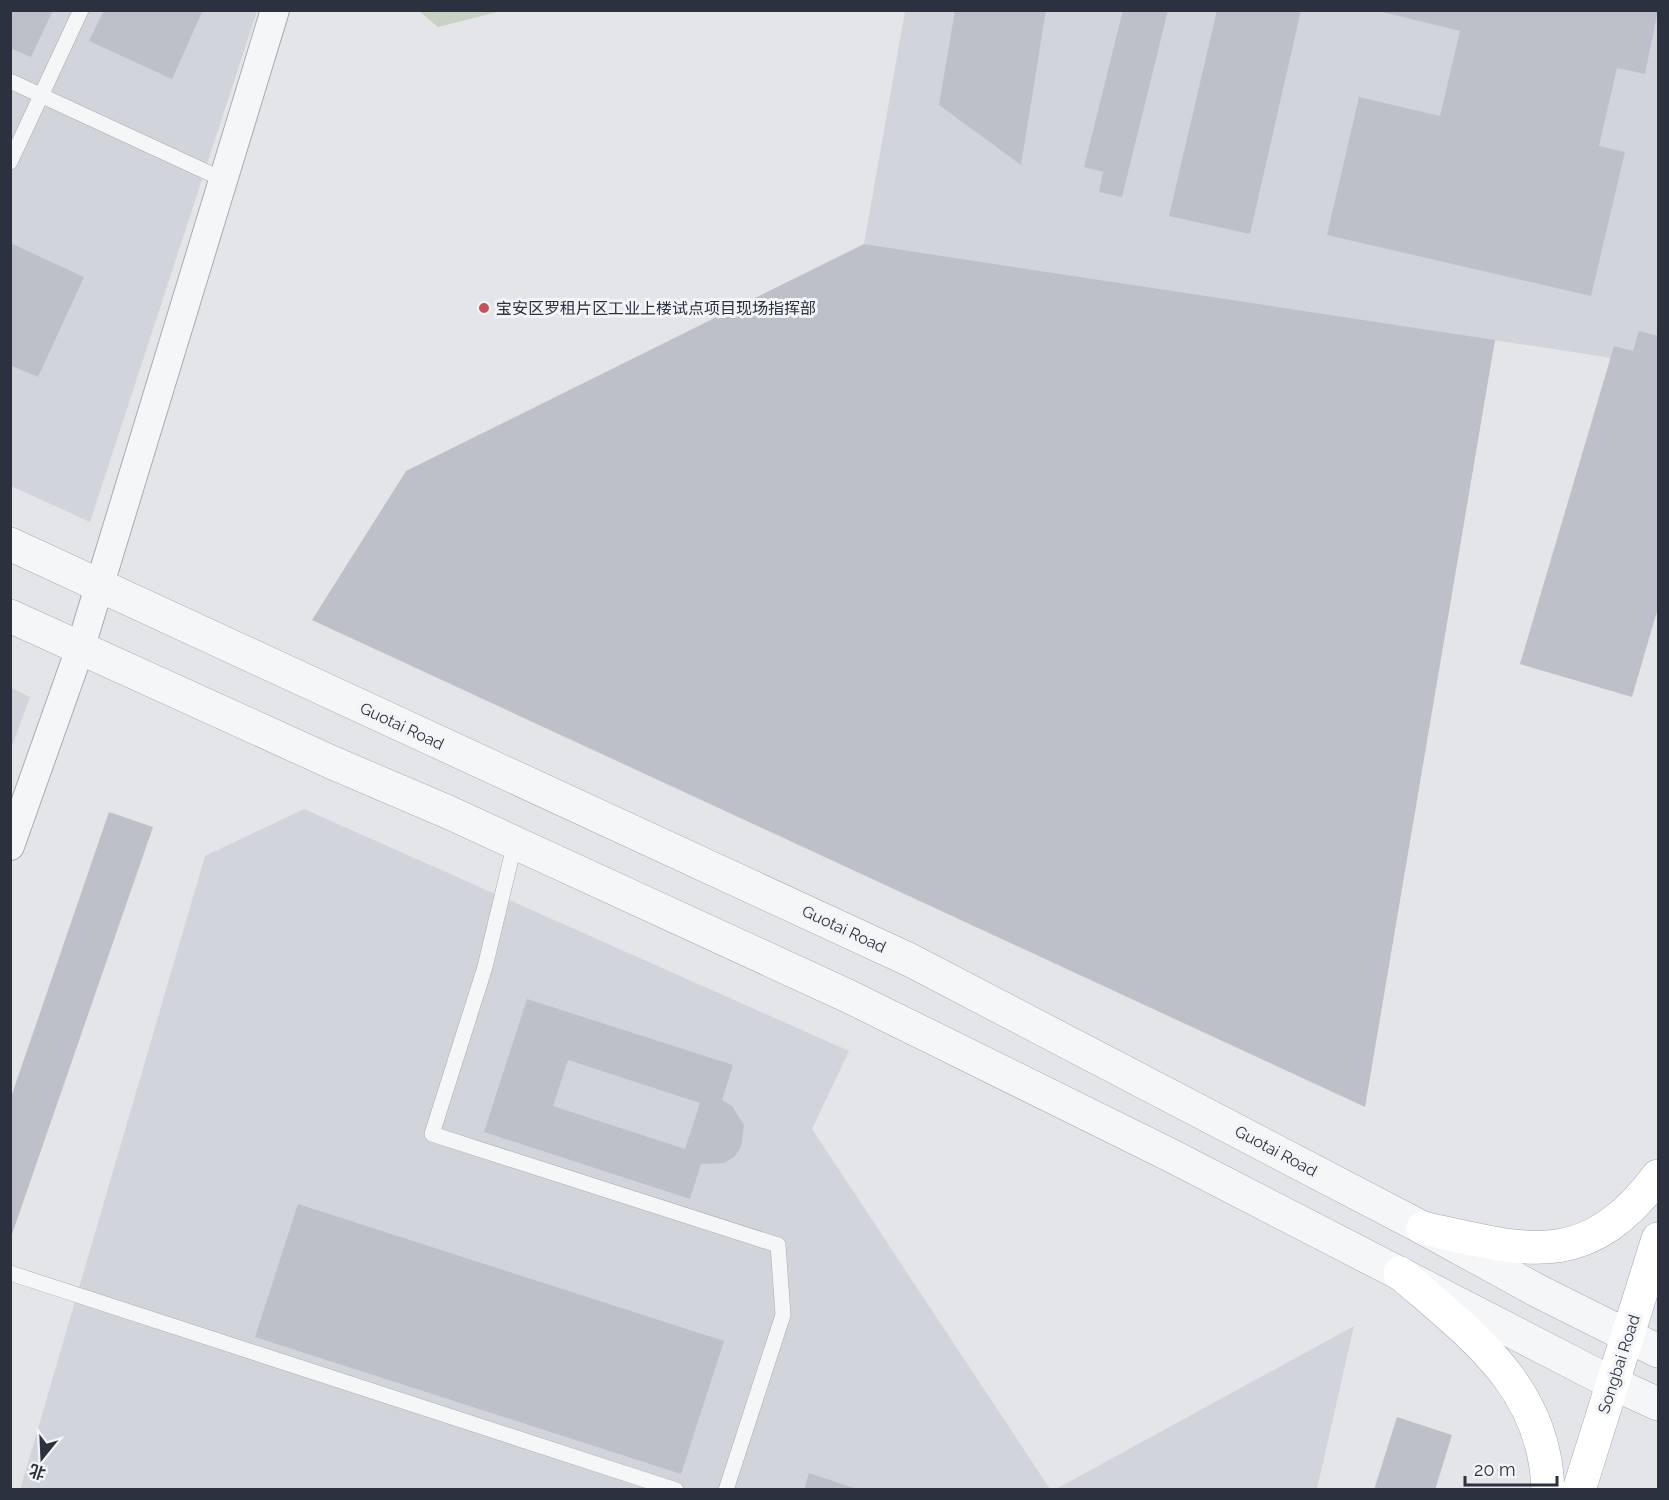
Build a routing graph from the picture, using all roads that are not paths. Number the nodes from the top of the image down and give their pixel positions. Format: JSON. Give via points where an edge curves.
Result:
{"nodes":[{"id":1,"x":81,"y":10,"type":"edge"},
{"id":2,"x":275,"y":10,"type":"edge"},
{"id":3,"x":10,"y":81,"type":"edge"},
{"id":4,"x":42,"y":96,"type":"junction"},
{"id":5,"x":10,"y":162,"type":"edge"},
{"id":6,"x":224,"y":180,"type":"junction"},
{"id":7,"x":10,"y":544,"type":"edge"},
{"id":8,"x":101,"y":585,"type":"junction"},
{"id":9,"x":10,"y":615,"type":"edge"},
{"id":10,"x":81,"y":646,"type":"junction"},
{"id":11,"x":514,"y":842,"type":"junction"},
{"id":12,"x":10,"y":846,"type":"edge"},
{"id":13,"x":1659,"y":1176,"type":"edge"},
{"id":14,"x":1423,"y":1228,"type":"junction"},
{"id":15,"x":1659,"y":1239,"type":"edge"},
{"id":16,"x":10,"y":1273,"type":"edge"},
{"id":17,"x":1400,"y":1273,"type":"junction"},
{"id":18,"x":1628,"y":1336,"type":"junction"},
{"id":19,"x":1659,"y":1351,"type":"edge"},
{"id":20,"x":1612,"y":1383,"type":"junction"},
{"id":21,"x":1659,"y":1404,"type":"edge"},
{"id":22,"x":676,"y":1490,"type":"edge"},
{"id":23,"x":726,"y":1490,"type":"edge"},
{"id":24,"x":1548,"y":1490,"type":"edge"},
{"id":25,"x":1579,"y":1490,"type":"edge"}],
"edges":[{"from":1,"to":4,"type":"lane"},
{"from":2,"to":6,"type":"street"},
{"from":3,"to":4,"type":"lane"},
{"from":4,"to":5,"type":"lane"},
{"from":4,"to":6,"type":"lane"},
{"from":6,"to":8,"type":"street"},
{"from":7,"to":8,"type":"street","name":"Guotai Road"},
{"from":8,"to":10,"type":"street"},
{"from":8,"to":14,"type":"street","name":"Guotai Road","via":[[910,960]]},
{"from":9,"to":10,"type":"street"},
{"from":10,"to":11,"type":"street"},
{"from":10,"to":12,"type":"street"},
{"from":11,"to":17,"type":"street","via":[[850,997]]},
{"from":11,"to":23,"type":"lane","via":[[486,967],[432,1134],[778,1245],[783,1315]]},
{"from":13,"to":14,"type":"main road","via":[[1634,1208],[1610,1227],[1575,1243],[1536,1249]]},
{"from":14,"to":18,"type":"street","name":"Guotai Road"},
{"from":15,"to":18,"type":"main road","name":"Songbai Road"},
{"from":16,"to":22,"type":"lane"},
{"from":17,"to":20,"type":"street"},
{"from":17,"to":24,"type":"main road","via":[[1499,1361],[1534,1422],[1548,1469]]},
{"from":18,"to":19,"type":"street","name":"Guotai Road"},
{"from":18,"to":20,"type":"main road","name":"Songbai Road"},
{"from":20,"to":21,"type":"street"},
{"from":20,"to":25,"type":"main road","name":"Songbai Road"}]}
